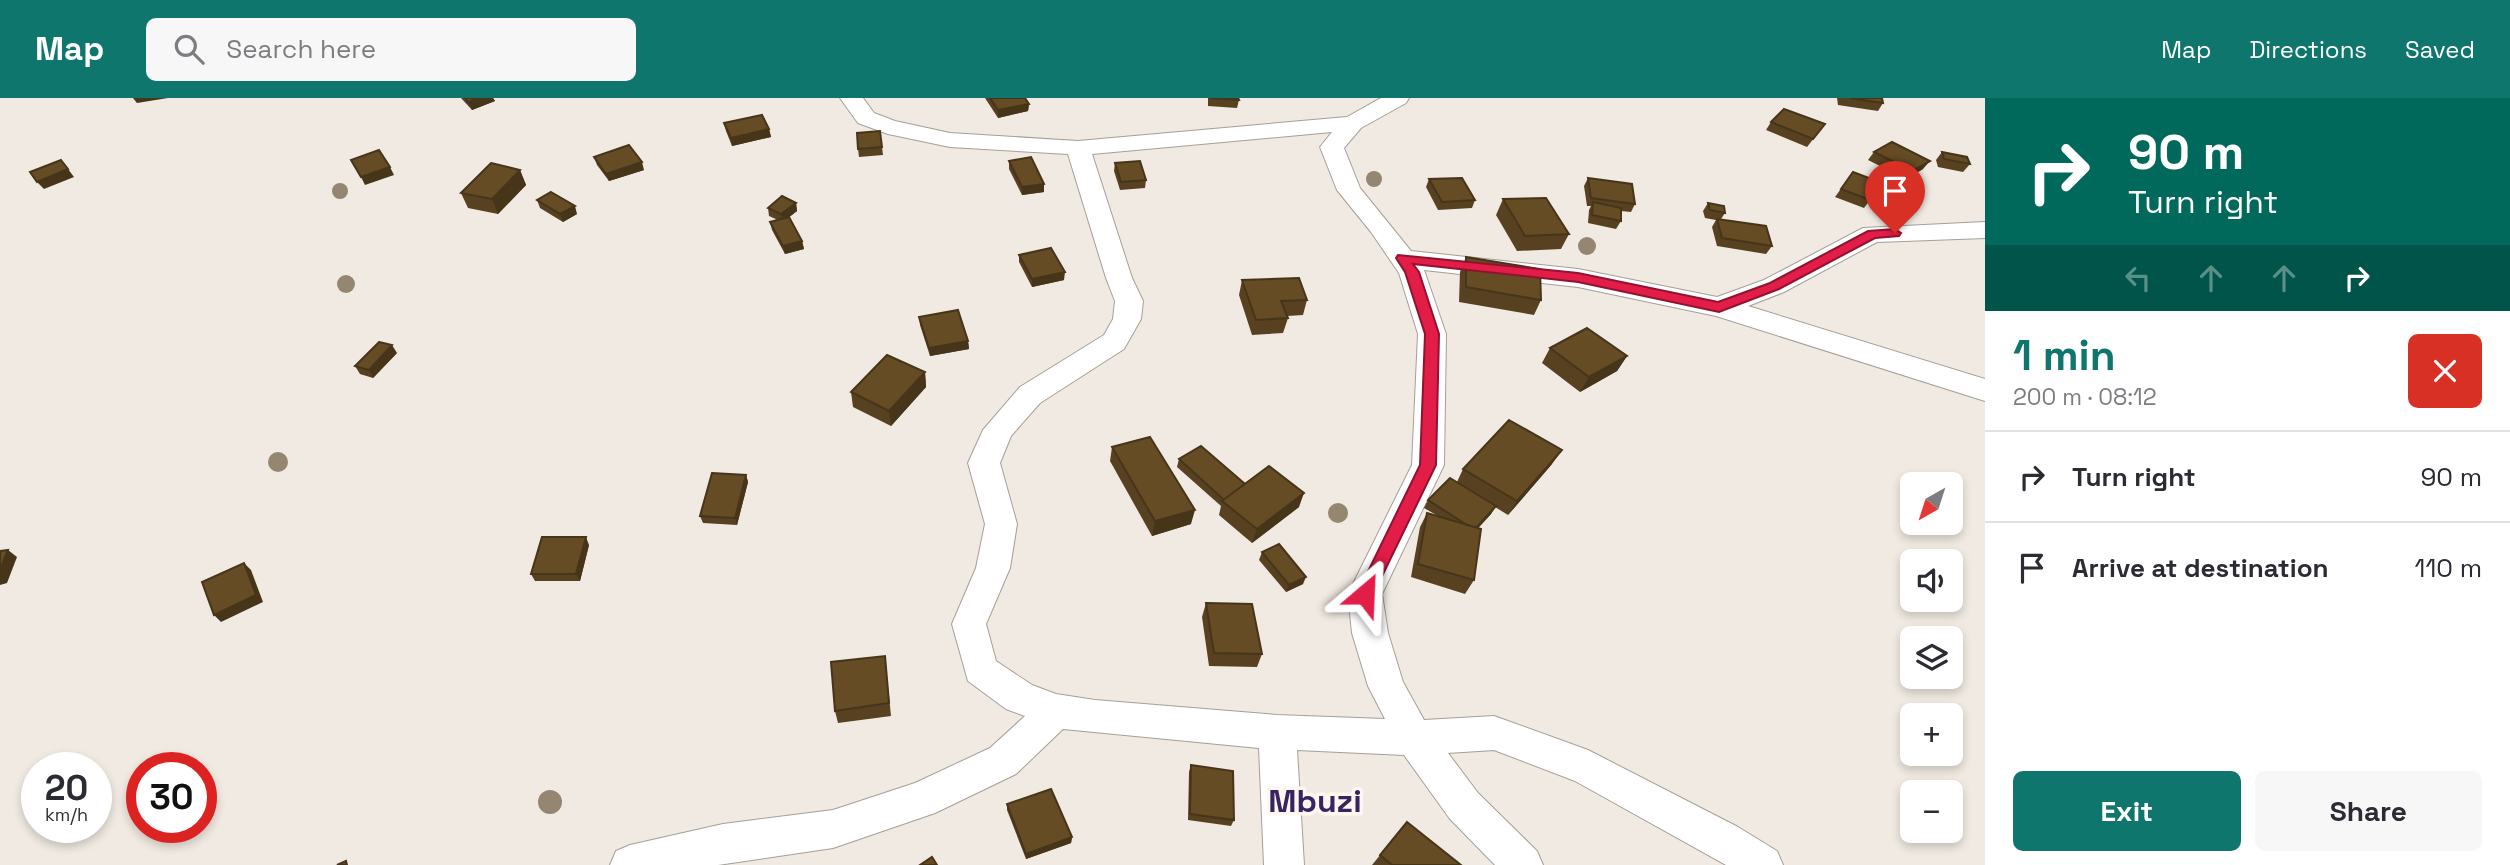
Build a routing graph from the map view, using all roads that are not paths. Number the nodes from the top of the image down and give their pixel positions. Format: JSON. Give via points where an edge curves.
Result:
{"nodes":[{"id":1,"x":851,"y":98,"type":"edge"},
{"id":2,"x":1398,"y":98,"type":"edge"},
{"id":3,"x":1353,"y":123,"type":"junction"},
{"id":4,"x":1078,"y":148,"type":"junction"},
{"id":5,"x":1985,"y":230,"type":"edge"},
{"id":6,"x":1403,"y":258,"type":"junction"},
{"id":7,"x":1719,"y":307,"type":"junction"},
{"id":8,"x":1985,"y":390,"type":"edge"},
{"id":9,"x":1056,"y":711,"type":"junction"},
{"id":10,"x":1277,"y":732,"type":"junction"},
{"id":11,"x":1414,"y":738,"type":"junction"},
{"id":12,"x":630,"y":865,"type":"edge"},
{"id":13,"x":1284,"y":865,"type":"edge"},
{"id":14,"x":1523,"y":865,"type":"edge"},
{"id":15,"x":1763,"y":865,"type":"edge"}],
"edges":[{"from":1,"to":4,"type":"street","via":[[866,118],[913,132],[950,140]]},
{"from":2,"to":3,"type":"street"},
{"from":3,"to":4,"type":"street"},
{"from":3,"to":6,"type":"street","via":[[1332,147],[1349,190]]},
{"from":4,"to":9,"type":"street","via":[[1129,301],[1127,319],[1114,342],[1030,395],[998,430],[984,463],[1001,524],[993,568],[969,624],[981,670],[1019,697]]},
{"from":5,"to":7,"type":"street","via":[[1872,234],[1774,286]]},
{"from":6,"to":7,"type":"street","via":[[1578,278]]},
{"from":6,"to":11,"type":"street","via":[[1432,334],[1428,465],[1365,594],[1370,634],[1386,686]]},
{"from":7,"to":8,"type":"street"},
{"from":9,"to":10,"type":"street"},
{"from":9,"to":12,"type":"street","via":[[1003,761],[921,800],[833,829],[723,844]]},
{"from":10,"to":11,"type":"street"},
{"from":10,"to":13,"type":"street"},
{"from":11,"to":14,"type":"street","via":[[1464,806]]},
{"from":11,"to":15,"type":"street","via":[[1494,733],[1588,768]]}]}
